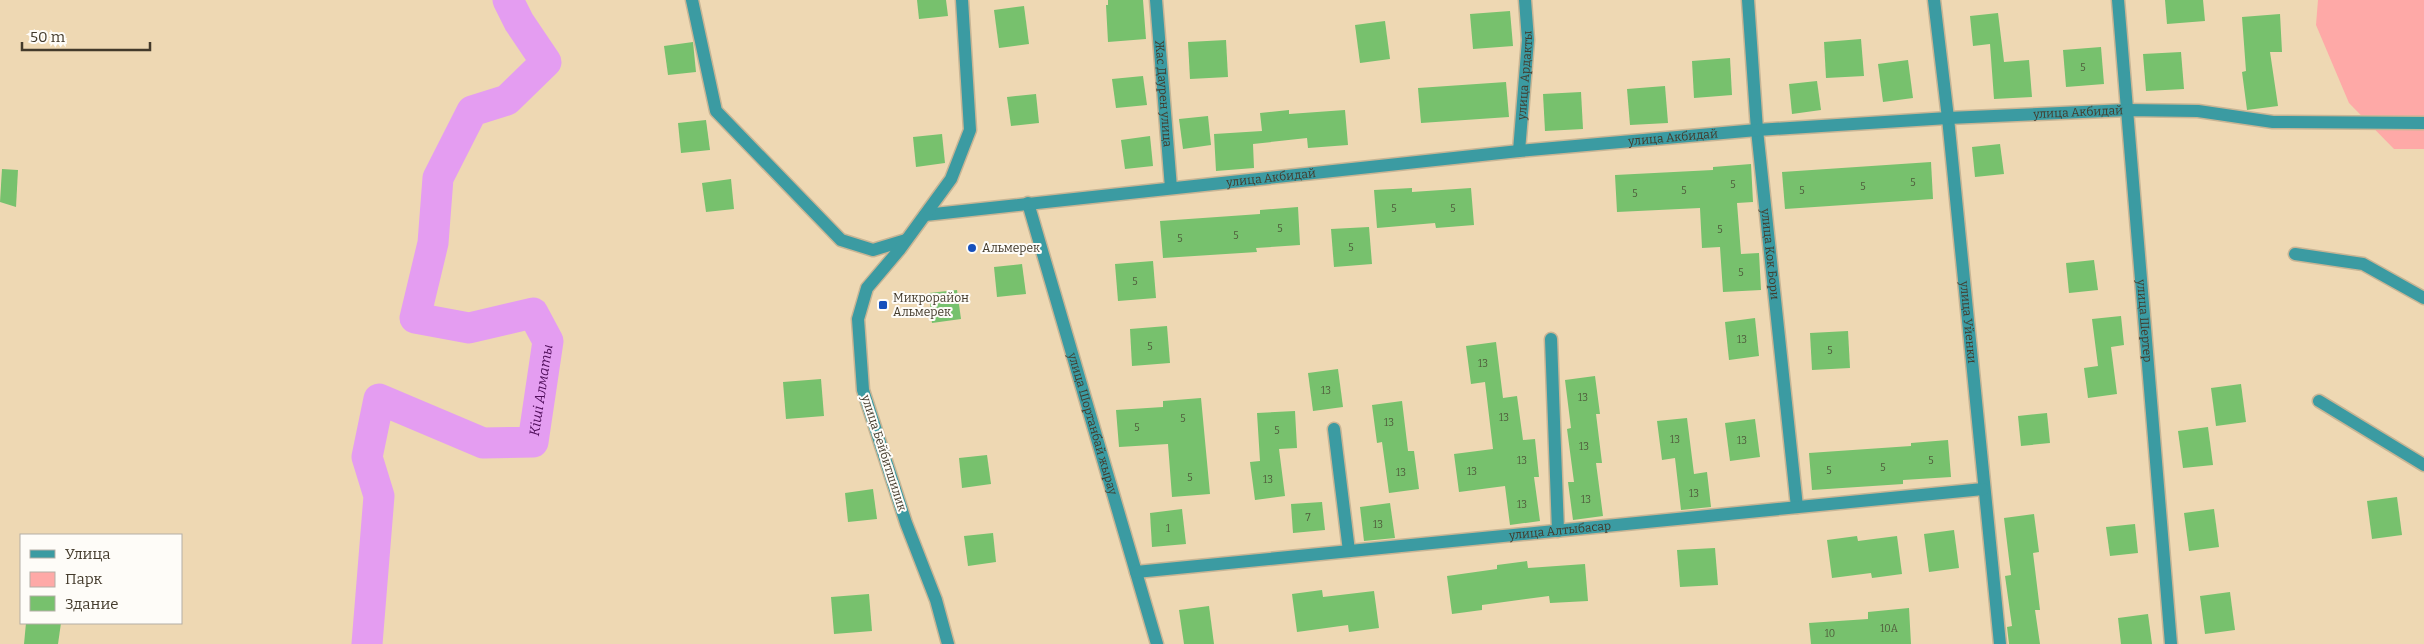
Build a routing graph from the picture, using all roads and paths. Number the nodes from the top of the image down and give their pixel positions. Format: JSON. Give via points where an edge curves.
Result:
{"nodes":[{"id":1,"x":692,"y":0,"type":"edge"},
{"id":2,"x":962,"y":0,"type":"edge"},
{"id":3,"x":1156,"y":0,"type":"edge"},
{"id":4,"x":1525,"y":0,"type":"edge"},
{"id":5,"x":1748,"y":0,"type":"edge"},
{"id":6,"x":1934,"y":0,"type":"edge"},
{"id":7,"x":2118,"y":0,"type":"edge"},
{"id":8,"x":2127,"y":110,"type":"junction"},
{"id":9,"x":1948,"y":118,"type":"junction"},
{"id":10,"x":2424,"y":123,"type":"edge"},
{"id":11,"x":1757,"y":130,"type":"junction"},
{"id":12,"x":1519,"y":150,"type":"junction"},
{"id":13,"x":1171,"y":188,"type":"junction"},
{"id":14,"x":1028,"y":203,"type":"junction"},
{"id":15,"x":925,"y":215,"type":"junction"},
{"id":16,"x":906,"y":240,"type":"junction"},
{"id":17,"x":2295,"y":254,"type":"dead end"},
{"id":18,"x":2424,"y":298,"type":"edge"},
{"id":19,"x":1551,"y":339,"type":"dead end"},
{"id":20,"x":2320,"y":401,"type":"dead end"},
{"id":21,"x":1334,"y":429,"type":"dead end"},
{"id":22,"x":2424,"y":466,"type":"edge"},
{"id":23,"x":1983,"y":489,"type":"junction"},
{"id":24,"x":1797,"y":507,"type":"junction"},
{"id":25,"x":1558,"y":530,"type":"junction"},
{"id":26,"x":1350,"y":551,"type":"junction"},
{"id":27,"x":1136,"y":572,"type":"junction"},
{"id":28,"x":948,"y":644,"type":"edge"},
{"id":29,"x":1157,"y":644,"type":"edge"},
{"id":30,"x":2000,"y":644,"type":"edge"},
{"id":31,"x":2170,"y":644,"type":"edge"}],
"edges":[{"from":1,"to":16,"type":"street","via":[[716,111],[841,240],[874,250]]},
{"from":2,"to":15,"type":"street","via":[[970,130],[952,179]]},
{"from":3,"to":13,"type":"street","name":"Жас Даурен улица"},
{"from":4,"to":12,"type":"street","name":"улица Ардакты","via":[[1528,40]]},
{"from":5,"to":11,"type":"street","name":"улица Кок Бори"},
{"from":6,"to":9,"type":"street","name":"улица Уйенки"},
{"from":7,"to":8,"type":"street","name":"улица Шертер"},
{"from":8,"to":9,"type":"street","name":"улица Акбидай"},
{"from":8,"to":10,"type":"street","name":"улица Акбидай","via":[[2198,111],[2273,122]]},
{"from":8,"to":31,"type":"street","name":"улица Шертер"},
{"from":9,"to":11,"type":"street","name":"улица Акбидай"},
{"from":9,"to":23,"type":"street","name":"улица Уйенки"},
{"from":11,"to":12,"type":"street","name":"улица Акбидай"},
{"from":11,"to":24,"type":"street","name":"улица Кок Бори"},
{"from":12,"to":13,"type":"street","name":"улица Акбидай"},
{"from":13,"to":14,"type":"street","name":"улица Акбидай"},
{"from":14,"to":15,"type":"street","name":"улица Акбидай"},
{"from":14,"to":27,"type":"street","name":"улица Шортанбай жырау"},
{"from":15,"to":16,"type":"street","name":"улица Бейбитшилик"},
{"from":16,"to":28,"type":"street","name":"улица Бейбитшилик","via":[[867,288],[858,319],[863,390],[906,523],[936,600]]},
{"from":17,"to":18,"type":"street","via":[[2363,264]]},
{"from":19,"to":25,"type":"street"},
{"from":20,"to":22,"type":"street"},
{"from":21,"to":26,"type":"street"},
{"from":23,"to":24,"type":"street","name":"улица Алтыбасар"},
{"from":23,"to":30,"type":"street","name":"улица Уйенки"},
{"from":24,"to":25,"type":"street","name":"улица Алтыбасар"},
{"from":25,"to":26,"type":"street","name":"улица Алтыбасар"},
{"from":26,"to":27,"type":"street","name":"улица Алтыбасар"},
{"from":27,"to":29,"type":"street","name":"улица Шортанбай жырау"}]}
